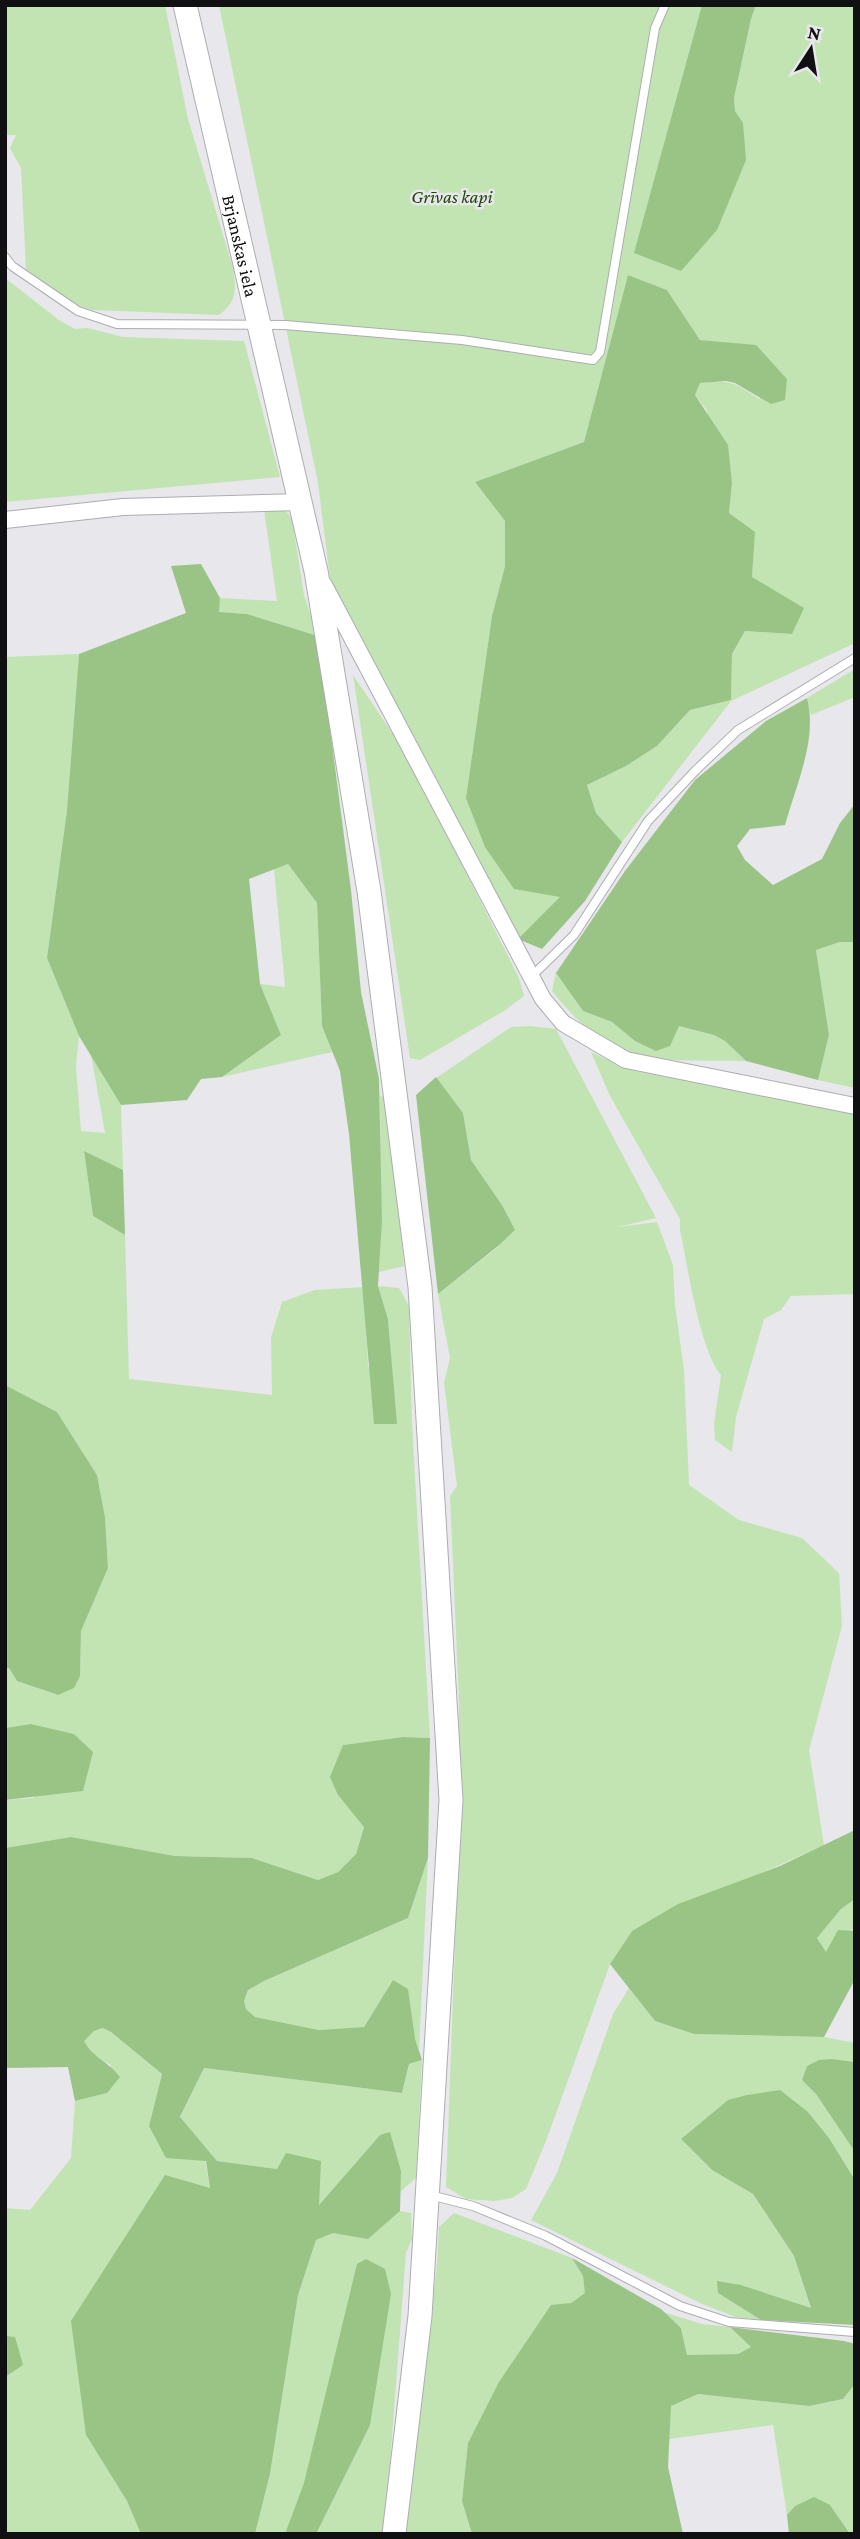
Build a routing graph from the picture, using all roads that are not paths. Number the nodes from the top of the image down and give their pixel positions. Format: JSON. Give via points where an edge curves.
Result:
{"nodes":[{"id":1,"x":186,"y":5,"type":"edge"},
{"id":2,"x":665,"y":5,"type":"edge"},
{"id":3,"x":5,"y":257,"type":"edge"},
{"id":4,"x":260,"y":327,"type":"junction"},
{"id":5,"x":300,"y":494,"type":"junction"},
{"id":6,"x":5,"y":520,"type":"edge"},
{"id":7,"x":316,"y":571,"type":"junction"},
{"id":8,"x":855,"y":658,"type":"edge"},
{"id":9,"x":532,"y":976,"type":"junction"},
{"id":10,"x":855,"y":1106,"type":"edge"},
{"id":11,"x":428,"y":2194,"type":"junction"},
{"id":12,"x":855,"y":2332,"type":"edge"},
{"id":13,"x":394,"y":2534,"type":"edge"}],
"edges":[{"from":1,"to":4,"type":"main road","name":"Brjanskas iela"},
{"from":2,"to":4,"type":"lane","via":[[655,28],[600,352],[593,360],[462,340],[285,325]]},
{"from":3,"to":4,"type":"lane","via":[[78,311],[117,324]]},
{"from":4,"to":5,"type":"main road","name":"Brjanskas iela"},
{"from":5,"to":6,"type":"street"},
{"from":5,"to":7,"type":"main road","name":"Brjanskas iela"},
{"from":7,"to":9,"type":"street"},
{"from":7,"to":11,"type":"main road","name":"Brjanskas iela","via":[[371,904],[420,1287],[451,1800]]},
{"from":8,"to":9,"type":"lane","via":[[738,730],[696,770],[648,821],[574,935]]},
{"from":9,"to":10,"type":"street","via":[[563,1023],[626,1060]]},
{"from":11,"to":12,"type":"lane","via":[[473,2206],[536,2232],[680,2305],[729,2322]]},
{"from":11,"to":13,"type":"main road","name":"Brjanskas iela","via":[[417,2343]]}]}
